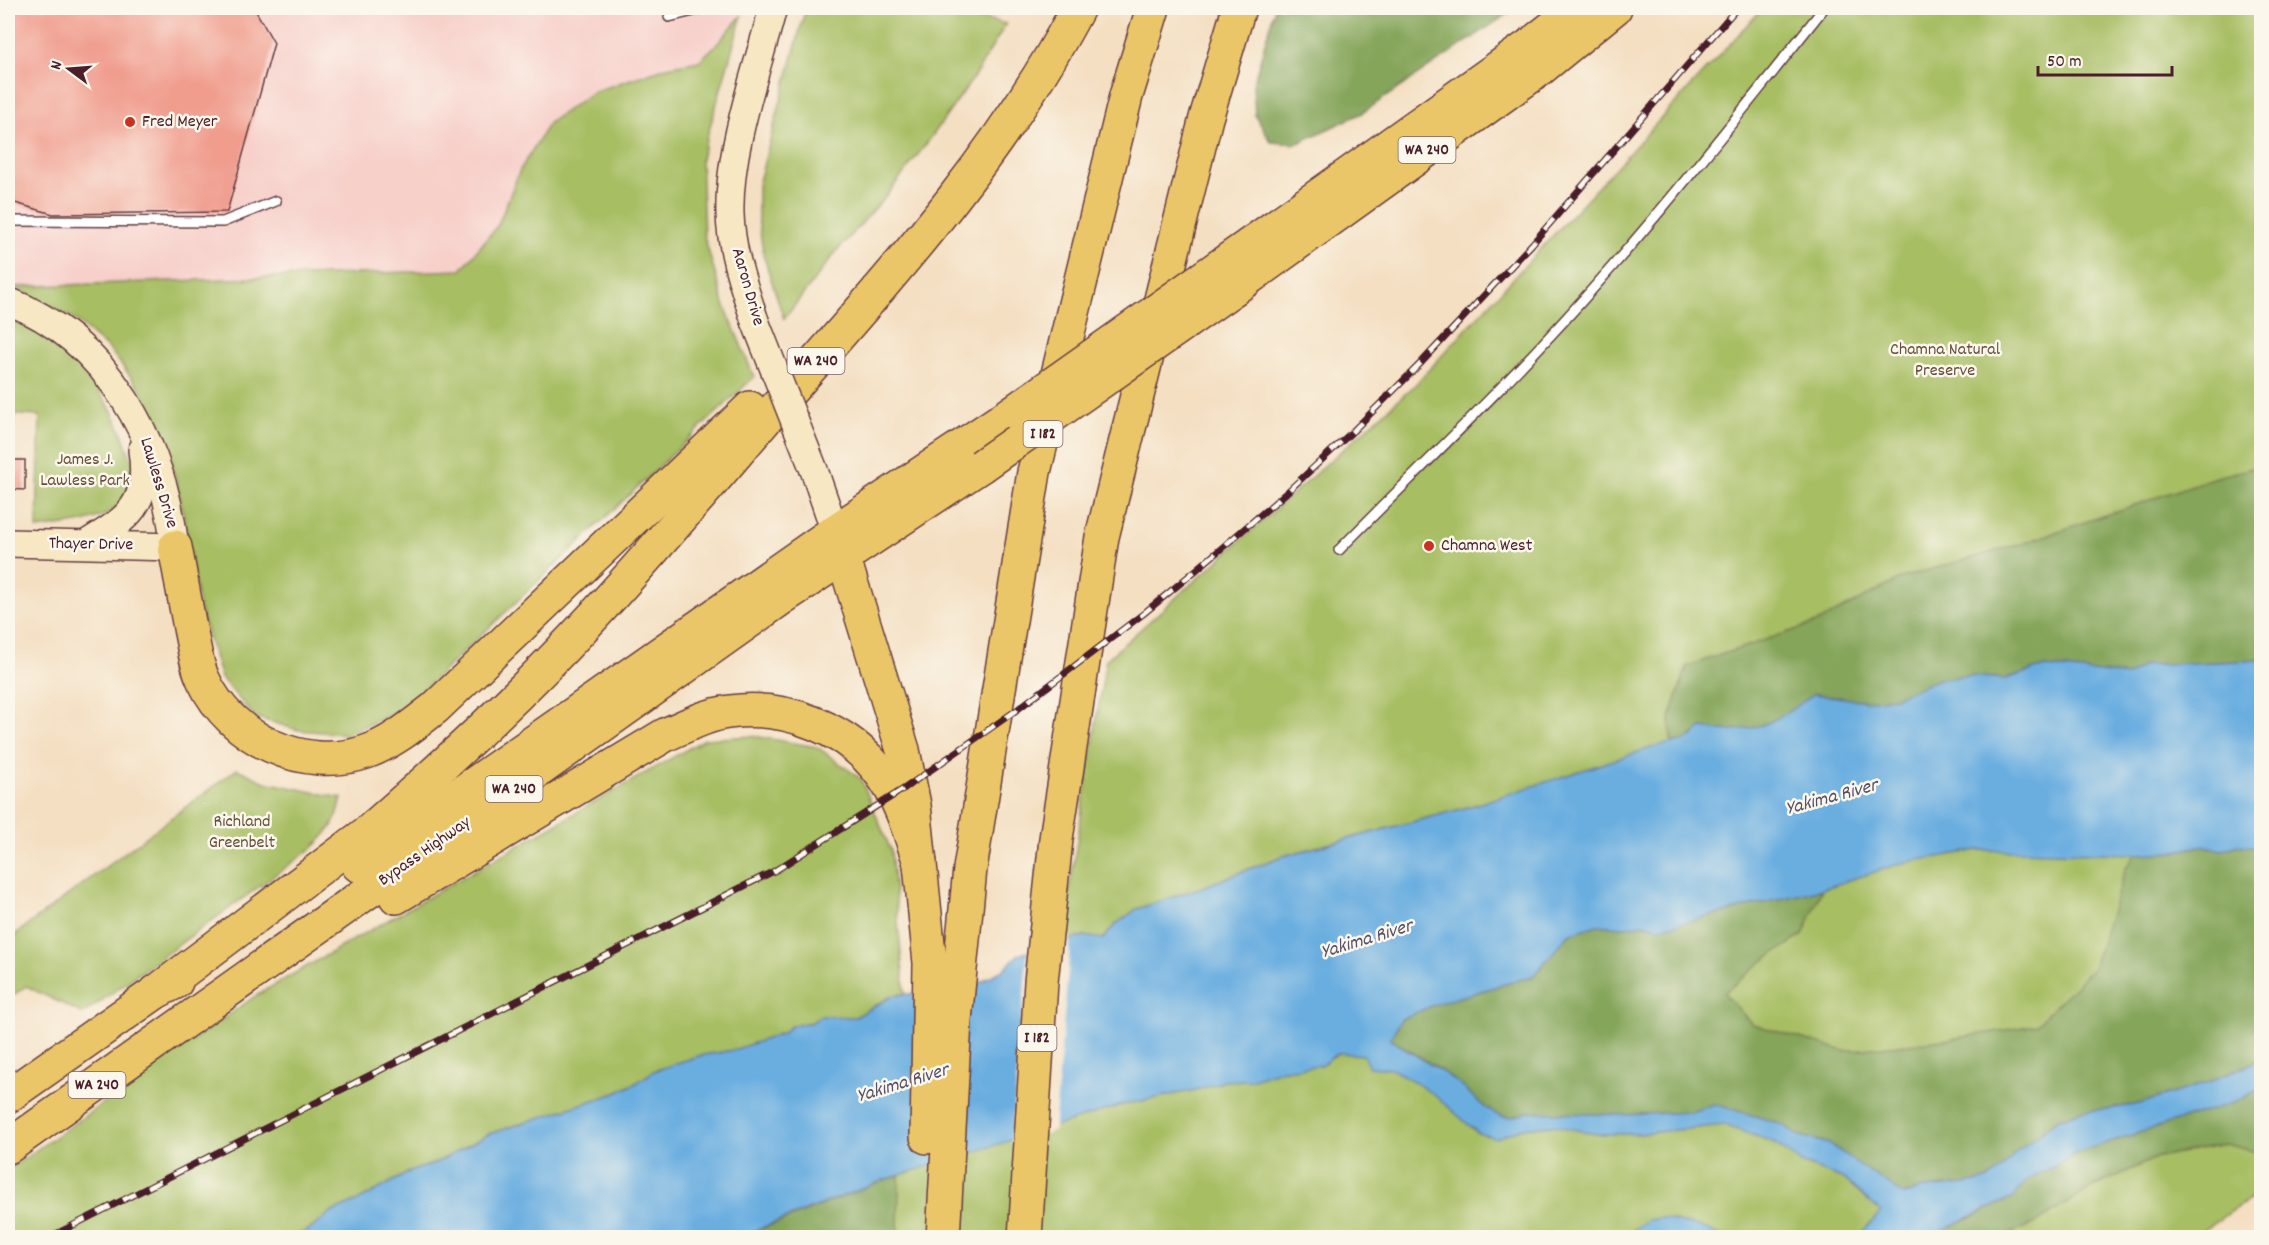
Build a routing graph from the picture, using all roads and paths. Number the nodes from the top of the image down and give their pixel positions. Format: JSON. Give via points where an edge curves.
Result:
{"nodes":[{"id":1,"x":706,"y":8,"type":"edge"},
{"id":2,"x":773,"y":8,"type":"edge"},
{"id":3,"x":1078,"y":8,"type":"edge"},
{"id":4,"x":1152,"y":8,"type":"edge"},
{"id":5,"x":1239,"y":8,"type":"edge"},
{"id":6,"x":1577,"y":8,"type":"edge"},
{"id":7,"x":1615,"y":8,"type":"edge"},
{"id":8,"x":1824,"y":8,"type":"edge"},
{"id":9,"x":669,"y":17,"type":"dead end"},
{"id":10,"x":276,"y":201,"type":"dead end"},
{"id":11,"x":8,"y":221,"type":"edge"},
{"id":12,"x":1232,"y":274,"type":"junction"},
{"id":13,"x":875,"y":294,"type":"junction"},
{"id":14,"x":8,"y":301,"type":"edge"},
{"id":15,"x":138,"y":422,"type":"junction"},
{"id":16,"x":8,"y":543,"type":"edge"},
{"id":17,"x":86,"y":544,"type":"junction"},
{"id":18,"x":839,"y":544,"type":"junction"},
{"id":19,"x":176,"y":547,"type":"junction"},
{"id":20,"x":1339,"y":550,"type":"dead end"},
{"id":21,"x":920,"y":863,"type":"junction"},
{"id":22,"x":156,"y":992,"type":"junction"},
{"id":23,"x":186,"y":1022,"type":"junction"},
{"id":24,"x":8,"y":1096,"type":"edge"},
{"id":25,"x":8,"y":1147,"type":"edge"},
{"id":26,"x":921,"y":1238,"type":"edge"},
{"id":27,"x":943,"y":1238,"type":"edge"},
{"id":28,"x":1025,"y":1238,"type":"edge"}],
"edges":[{"from":1,"to":9,"type":"lane"},
{"from":2,"to":18,"type":"street","name":"Aaron Drive","bridge":true,"via":[[739,138],[731,187],[734,248],[755,321]]},
{"from":3,"to":13,"type":"highway","number":"WA 240","via":[[1029,93],[988,153]]},
{"from":4,"to":27,"type":"highway","number":"I 182","via":[[1126,96],[1034,471],[970,869],[955,1020]]},
{"from":5,"to":28,"type":"highway","number":"I 182","via":[[1206,118],[1102,537],[1056,839],[1041,982]]},
{"from":6,"to":12,"type":"highway"},
{"from":7,"to":12,"type":"highway","number":"WA 240","via":[[1539,70]]},
{"from":8,"to":20,"type":"lane","via":[[1656,216],[1572,312]]},
{"from":10,"to":11,"type":"lane","via":[[223,222]]},
{"from":12,"to":18,"type":"highway","number":"WA 240","bridge":true,"via":[[974,455]]},
{"from":13,"to":19,"type":"highway","via":[[435,708],[394,740],[365,753],[334,759],[287,753],[261,741],[226,714],[203,680],[195,655]]},
{"from":13,"to":22,"type":"highway","number":"WA 240","via":[[590,621],[497,714],[368,832]]},
{"from":14,"to":15,"type":"street","name":"Lawless Drive","via":[[44,318],[82,347],[115,384]]},
{"from":15,"to":17,"type":"street","via":[[145,466],[141,494],[118,525]]},
{"from":15,"to":19,"type":"street","name":"Lawless Drive","via":[[152,451],[167,500]]},
{"from":16,"to":17,"type":"street","name":"Thayer Drive"},
{"from":17,"to":19,"type":"street","name":"Thayer Drive"},
{"from":18,"to":21,"type":"highway","via":[[903,750]]},
{"from":18,"to":22,"type":"highway","name":"Bypass Highway","via":[[228,956]]},
{"from":18,"to":23,"type":"highway","name":"Bypass Highway","number":"WA 240"},
{"from":21,"to":23,"type":"highway","via":[[902,808],[882,775],[846,740],[806,719],[729,711],[699,719],[665,735]]},
{"from":21,"to":26,"type":"highway","via":[[930,963]]},
{"from":22,"to":24,"type":"highway","name":"Bypass Highway","number":"WA 240"},
{"from":23,"to":25,"type":"highway","name":"Bypass Highway","number":"WA 240"}]}
